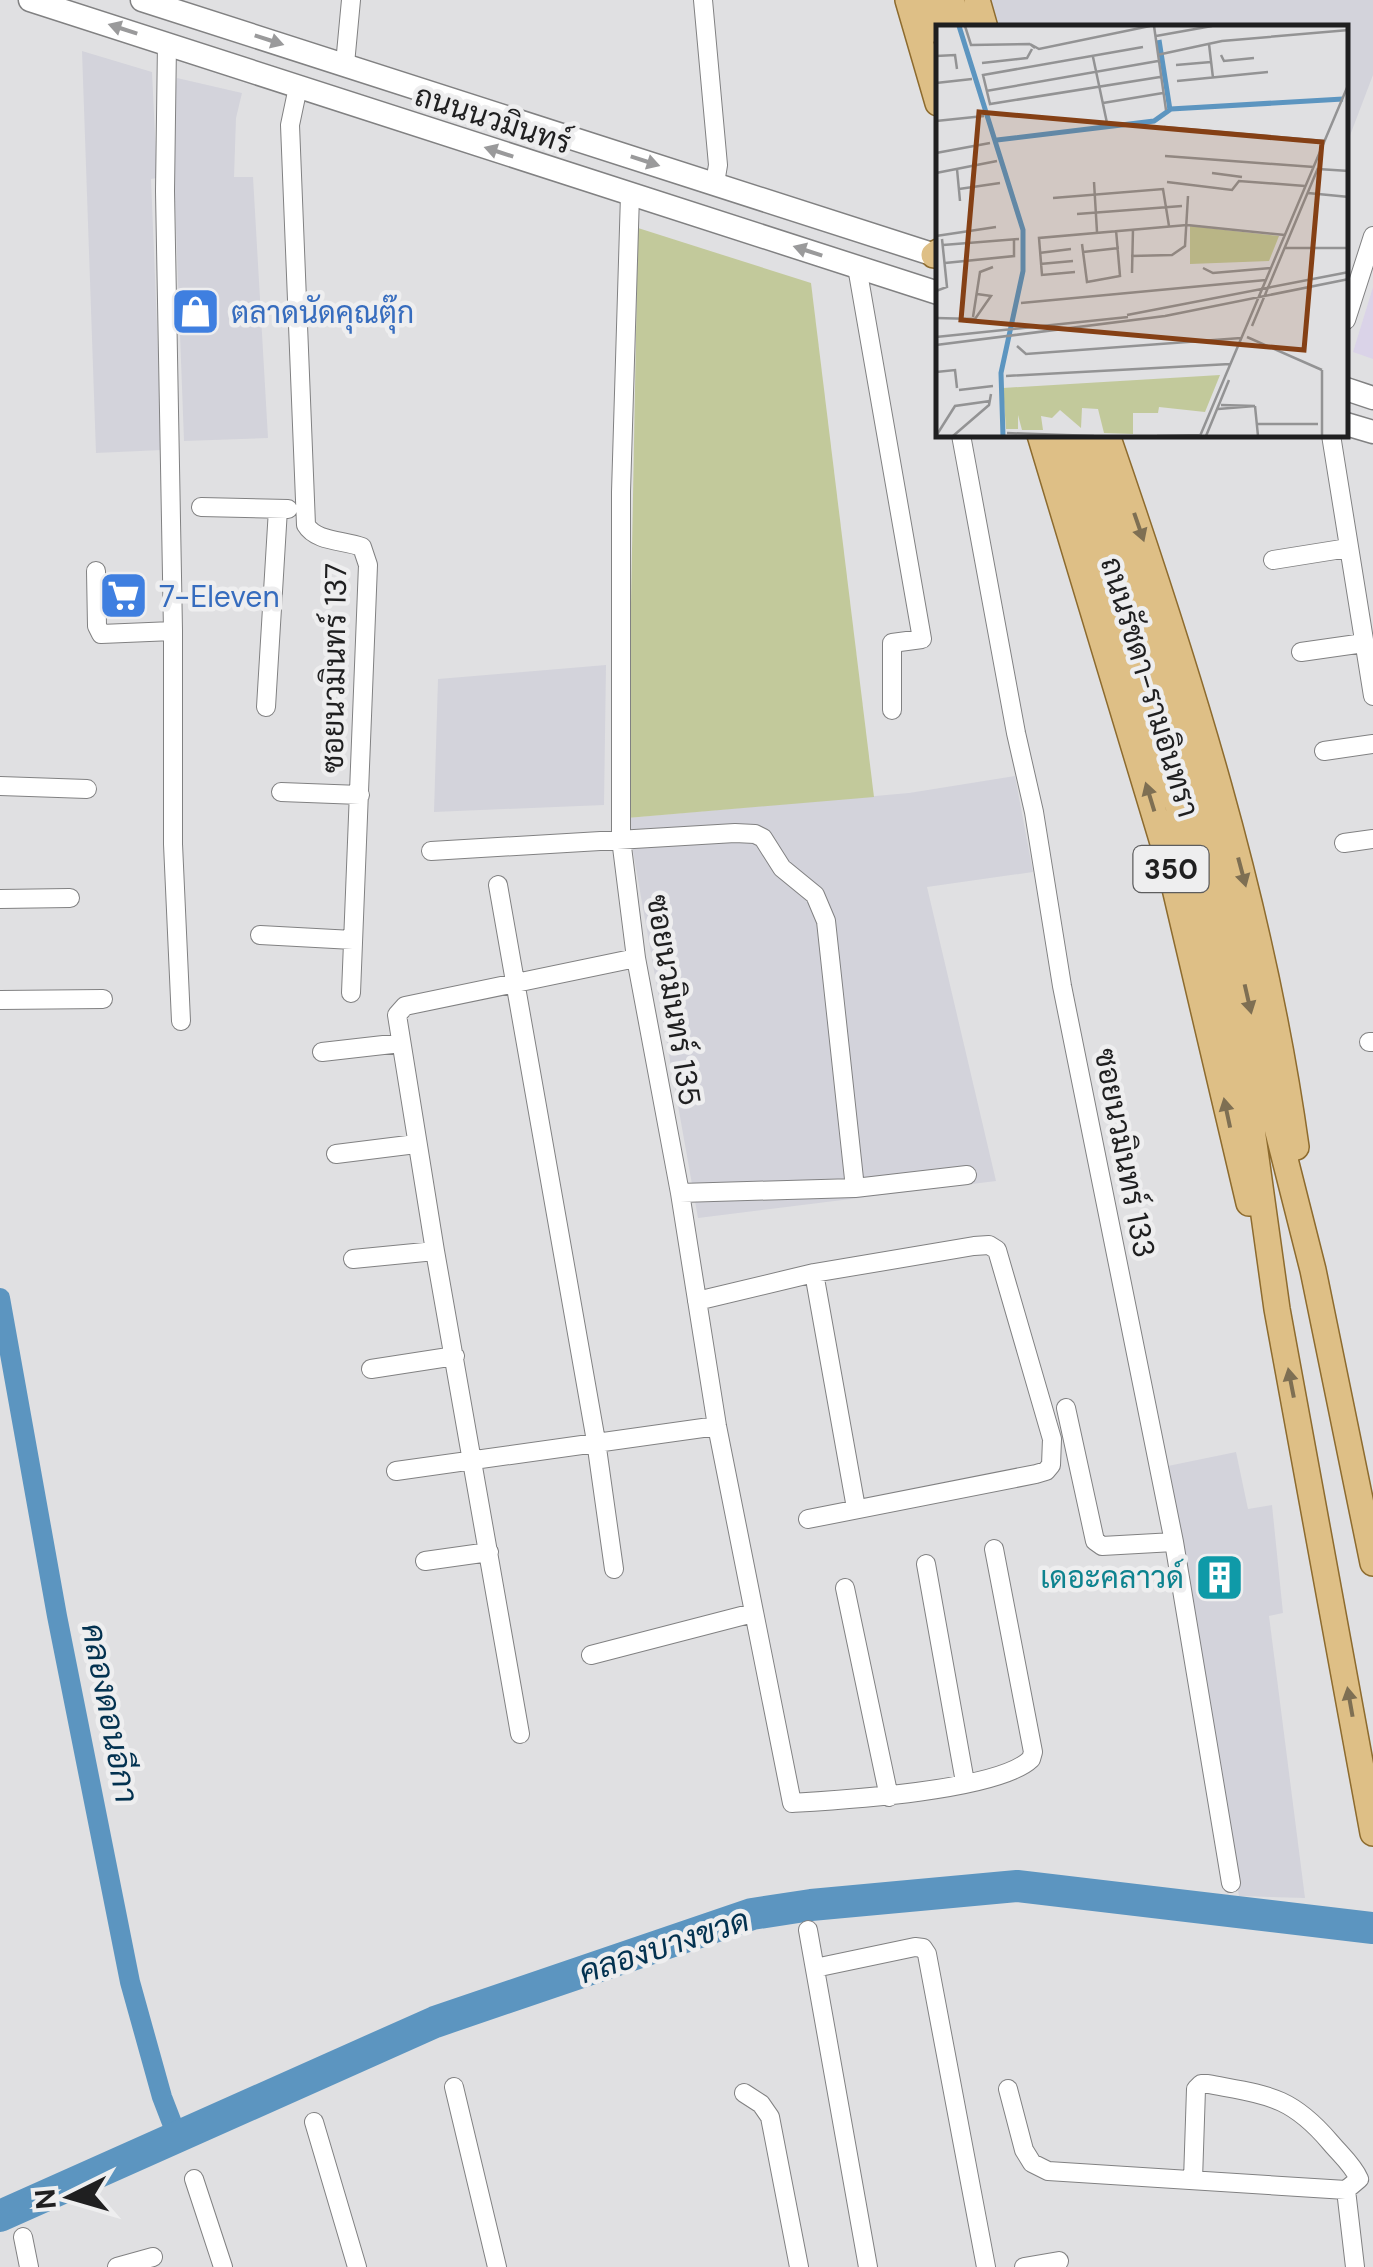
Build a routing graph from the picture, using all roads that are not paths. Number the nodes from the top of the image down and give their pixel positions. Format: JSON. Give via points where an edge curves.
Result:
{"nodes":[{"id":1,"x":30,"y":0,"type":"edge"},
{"id":2,"x":142,"y":0,"type":"edge"},
{"id":3,"x":351,"y":0,"type":"edge"},
{"id":4,"x":703,"y":0,"type":"edge"},
{"id":5,"x":908,"y":0,"type":"edge"},
{"id":6,"x":929,"y":0,"type":"edge"},
{"id":7,"x":951,"y":0,"type":"edge"},
{"id":8,"x":978,"y":0,"type":"edge"},
{"id":9,"x":182,"y":6,"type":"edge"},
{"id":10,"x":958,"y":25,"type":"edge"},
{"id":11,"x":984,"y":25,"type":"edge"},
{"id":12,"x":167,"y":44,"type":"junction"},
{"id":13,"x":933,"y":48,"type":"edge"},
{"id":14,"x":345,"y":64,"type":"junction"},
{"id":15,"x":936,"y":81,"type":"edge"},
{"id":16,"x":298,"y":87,"type":"junction"},
{"id":17,"x":715,"y":184,"type":"junction"},
{"id":18,"x":630,"y":195,"type":"junction"},
{"id":19,"x":1373,"y":236,"type":"edge"},
{"id":20,"x":858,"y":267,"type":"junction"},
{"id":21,"x":936,"y":277,"type":"edge"},
{"id":22,"x":936,"y":277,"type":"edge"},
{"id":23,"x":1348,"y":314,"type":"edge"},
{"id":24,"x":1348,"y":390,"type":"edge"},
{"id":25,"x":1373,"y":398,"type":"edge"},
{"id":26,"x":1348,"y":425,"type":"edge"},
{"id":27,"x":1373,"y":432,"type":"edge"},
{"id":28,"x":962,"y":438,"type":"edge"},
{"id":29,"x":1041,"y":438,"type":"edge"},
{"id":30,"x":1059,"y":438,"type":"edge"},
{"id":31,"x":1084,"y":438,"type":"edge"},
{"id":32,"x":1108,"y":438,"type":"edge"},
{"id":33,"x":1332,"y":438,"type":"edge"},
{"id":34,"x":201,"y":507,"type":"dead end"},
{"id":35,"x":304,"y":508,"type":"junction"},
{"id":36,"x":278,"y":509,"type":"junction"},
{"id":37,"x":1348,"y":548,"type":"junction"},
{"id":38,"x":1273,"y":560,"type":"dead end"},
{"id":39,"x":96,"y":571,"type":"dead end"},
{"id":40,"x":173,"y":631,"type":"junction"},
{"id":41,"x":1364,"y":643,"type":"junction"},
{"id":42,"x":1301,"y":652,"type":"dead end"},
{"id":43,"x":1373,"y":696,"type":"edge"},
{"id":44,"x":266,"y":706,"type":"dead end"},
{"id":45,"x":892,"y":710,"type":"dead end"},
{"id":46,"x":1373,"y":744,"type":"edge"},
{"id":47,"x":1324,"y":751,"type":"dead end"},
{"id":48,"x":0,"y":786,"type":"edge"},
{"id":49,"x":87,"y":790,"type":"dead end"},
{"id":50,"x":281,"y":792,"type":"dead end"},
{"id":51,"x":360,"y":795,"type":"junction"},
{"id":52,"x":1188,"y":804,"type":"junction"},
{"id":53,"x":621,"y":839,"type":"junction"},
{"id":54,"x":1373,"y":839,"type":"edge"},
{"id":55,"x":1344,"y":842,"type":"dead end"},
{"id":56,"x":431,"y":850,"type":"dead end"},
{"id":57,"x":498,"y":885,"type":"dead end"},
{"id":58,"x":0,"y":898,"type":"edge"},
{"id":59,"x":70,"y":898,"type":"dead end"},
{"id":60,"x":260,"y":935,"type":"dead end"},
{"id":61,"x":353,"y":940,"type":"junction"},
{"id":62,"x":636,"y":958,"type":"junction"},
{"id":63,"x":516,"y":986,"type":"junction"},
{"id":64,"x":351,"y":992,"type":"dead end"},
{"id":65,"x":104,"y":999,"type":"dead end"},
{"id":66,"x":0,"y":1000,"type":"edge"},
{"id":67,"x":182,"y":1021,"type":"dead end"},
{"id":68,"x":401,"y":1043,"type":"junction"},
{"id":69,"x":322,"y":1052,"type":"dead end"},
{"id":70,"x":416,"y":1144,"type":"junction"},
{"id":71,"x":336,"y":1154,"type":"dead end"},
{"id":72,"x":967,"y":1175,"type":"dead end"},
{"id":73,"x":855,"y":1188,"type":"junction"},
{"id":74,"x":680,"y":1193,"type":"junction"},
{"id":75,"x":434,"y":1251,"type":"junction"},
{"id":76,"x":353,"y":1259,"type":"dead end"},
{"id":77,"x":1313,"y":1270,"type":"junction"},
{"id":78,"x":814,"y":1274,"type":"junction"},
{"id":79,"x":697,"y":1301,"type":"junction"},
{"id":80,"x":1277,"y":1309,"type":"junction"},
{"id":81,"x":455,"y":1356,"type":"junction"},
{"id":82,"x":371,"y":1368,"type":"dead end"},
{"id":83,"x":1066,"y":1408,"type":"dead end"},
{"id":84,"x":717,"y":1426,"type":"junction"},
{"id":85,"x":596,"y":1441,"type":"junction"},
{"id":86,"x":474,"y":1460,"type":"junction"},
{"id":87,"x":396,"y":1471,"type":"dead end"},
{"id":88,"x":856,"y":1508,"type":"junction"},
{"id":89,"x":808,"y":1518,"type":"dead end"},
{"id":90,"x":1174,"y":1542,"type":"junction"},
{"id":91,"x":994,"y":1549,"type":"dead end"},
{"id":92,"x":489,"y":1552,"type":"junction"},
{"id":93,"x":425,"y":1560,"type":"dead end"},
{"id":94,"x":926,"y":1564,"type":"dead end"},
{"id":95,"x":1373,"y":1564,"type":"edge"},
{"id":96,"x":614,"y":1569,"type":"dead end"},
{"id":97,"x":844,"y":1588,"type":"dead end"},
{"id":98,"x":753,"y":1613,"type":"junction"},
{"id":99,"x":592,"y":1655,"type":"dead end"},
{"id":100,"x":520,"y":1734,"type":"dead end"},
{"id":101,"x":965,"y":1782,"type":"junction"},
{"id":102,"x":889,"y":1797,"type":"junction"},
{"id":103,"x":1373,"y":1833,"type":"edge"},
{"id":104,"x":1231,"y":1882,"type":"dead end"},
{"id":105,"x":808,"y":1930,"type":"dead end"},
{"id":106,"x":814,"y":1968,"type":"junction"},
{"id":107,"x":454,"y":2087,"type":"dead end"},
{"id":108,"x":1008,"y":2089,"type":"dead end"},
{"id":109,"x":744,"y":2093,"type":"dead end"},
{"id":110,"x":314,"y":2122,"type":"dead end"},
{"id":111,"x":194,"y":2179,"type":"dead end"},
{"id":112,"x":1193,"y":2180,"type":"junction"},
{"id":113,"x":1346,"y":2190,"type":"junction"},
{"id":114,"x":23,"y":2236,"type":"dead end"},
{"id":115,"x":153,"y":2257,"type":"dead end"},
{"id":116,"x":1361,"y":2259,"type":"edge"},
{"id":117,"x":1059,"y":2261,"type":"dead end"},
{"id":118,"x":29,"y":2267,"type":"edge"},
{"id":119,"x":117,"y":2267,"type":"edge"},
{"id":120,"x":223,"y":2267,"type":"edge"},
{"id":121,"x":357,"y":2267,"type":"edge"},
{"id":122,"x":496,"y":2267,"type":"edge"},
{"id":123,"x":799,"y":2267,"type":"edge"},
{"id":124,"x":868,"y":2267,"type":"edge"},
{"id":125,"x":986,"y":2267,"type":"edge"},
{"id":126,"x":1024,"y":2267,"type":"edge"}],
"edges":[{"from":12,"to":1,"type":"main road","name":"ถนนนวมินทร์","one_way":true},
{"from":2,"to":9,"type":"main road","name":"ถนนนวมินทร์"},
{"from":3,"to":14,"type":"street"},
{"from":4,"to":17,"type":"street"},
{"from":5,"to":13,"type":"main road"},
{"from":6,"to":13,"type":"main road"},
{"from":7,"to":10,"type":"main road"},
{"from":8,"to":11,"type":"main road"},
{"from":9,"to":14,"type":"main road","name":"ถนนนวมินทร์","one_way":true},
{"from":12,"to":16,"type":"main road","name":"ถนนนวมินทร์"},
{"from":12,"to":40,"type":"street"},
{"from":13,"to":15,"type":"main road"},
{"from":14,"to":17,"type":"main road","name":"ถนนนวมินทร์","one_way":true},
{"from":18,"to":16,"type":"main road","name":"ถนนนวมินทร์","one_way":true},
{"from":16,"to":35,"type":"street","via":[[290,125]]},
{"from":17,"to":21,"type":"main road","name":"ถนนนวมินทร์"},
{"from":20,"to":18,"type":"main road","name":"ถนนนวมินทร์","one_way":true},
{"from":18,"to":53,"type":"street","name":"ซอยนวมินทร์ 135"},
{"from":19,"to":23,"type":"street"},
{"from":20,"to":22,"type":"main road","name":"ถนนนวมินทร์"},
{"from":20,"to":45,"type":"street","via":[[922,639],[892,643]]},
{"from":24,"to":25,"type":"main road"},
{"from":26,"to":27,"type":"main road"},
{"from":28,"to":90,"type":"street","name":"ซอยนวมินทร์ 133"},
{"from":80,"to":29,"type":"main road","name":"ถนนรัชดา-รามอินทรา","number":"350","one_way":true,"via":[[1170,862]]},
{"from":30,"to":52,"type":"main road","name":"ถนนรัชดา-รามอินทรา","number":"350"},
{"from":31,"to":52,"type":"main road","name":"ถนนรัชดา-รามอินทรา","number":"350","via":[[1175,715]]},
{"from":32,"to":77,"type":"main road","name":"ถนนรัชดา-รามอินทรา","number":"350","one_way":true,"via":[[1184,666],[1259,936]]},
{"from":33,"to":37,"type":"street"},
{"from":34,"to":36,"type":"street"},
{"from":35,"to":36,"type":"street"},
{"from":35,"to":51,"type":"street","name":"ซอยนวมินทร์ 137","via":[[310,532],[367,554]]},
{"from":36,"to":44,"type":"street"},
{"from":37,"to":38,"type":"street"},
{"from":37,"to":41,"type":"street"},
{"from":39,"to":40,"type":"street","via":[[101,634]]},
{"from":40,"to":67,"type":"street"},
{"from":41,"to":42,"type":"street"},
{"from":41,"to":43,"type":"street"},
{"from":46,"to":47,"type":"street"},
{"from":48,"to":49,"type":"street"},
{"from":50,"to":51,"type":"street"},
{"from":51,"to":61,"type":"street","name":"ซอยนวมินทร์ 137"},
{"from":52,"to":77,"type":"main road","name":"ถนนรัชดา-รามอินทรา","number":"350","one_way":true},
{"from":52,"to":80,"type":"main road","name":"ถนนรัชดา-รามอินทรา","number":"350","via":[[1252,1129]]},
{"from":53,"to":56,"type":"street"},
{"from":53,"to":62,"type":"street","name":"ซอยนวมินทร์ 135"},
{"from":53,"to":73,"type":"street","via":[[756,834],[790,878],[821,904]]},
{"from":54,"to":55,"type":"street"},
{"from":57,"to":63,"type":"street"},
{"from":58,"to":59,"type":"street"},
{"from":60,"to":61,"type":"street"},
{"from":61,"to":64,"type":"street","name":"ซอยนวมินทร์ 137"},
{"from":62,"to":63,"type":"street"},
{"from":62,"to":74,"type":"street","name":"ซอยนวมินทร์ 135"},
{"from":63,"to":68,"type":"street","via":[[405,1006],[397,1015]]},
{"from":63,"to":85,"type":"street"},
{"from":65,"to":66,"type":"street"},
{"from":68,"to":69,"type":"street"},
{"from":68,"to":70,"type":"street"},
{"from":70,"to":71,"type":"street"},
{"from":70,"to":75,"type":"street"},
{"from":72,"to":73,"type":"street"},
{"from":73,"to":74,"type":"street"},
{"from":74,"to":79,"type":"street","name":"ซอยนวมินทร์ 135"},
{"from":75,"to":76,"type":"street"},
{"from":75,"to":81,"type":"street"},
{"from":77,"to":95,"type":"main road","name":"ถนนรัชดา-รามอินทรา","number":"350"},
{"from":78,"to":79,"type":"street"},
{"from":78,"to":88,"type":"street"},
{"from":78,"to":88,"type":"street","via":[[993,1247],[1052,1439],[1046,1471]]},
{"from":79,"to":84,"type":"street","name":"ซอยนวมินทร์ 135"},
{"from":103,"to":80,"type":"main road","name":"ถนนรัชดา-รามอินทรา","number":"350","one_way":true},
{"from":81,"to":82,"type":"street"},
{"from":81,"to":86,"type":"street"},
{"from":83,"to":90,"type":"street","via":[[1094,1541]]},
{"from":84,"to":85,"type":"street"},
{"from":84,"to":98,"type":"street","name":"ซอยนวมินทร์ 135"},
{"from":85,"to":86,"type":"street"},
{"from":85,"to":96,"type":"street"},
{"from":86,"to":87,"type":"street"},
{"from":86,"to":92,"type":"street"},
{"from":88,"to":89,"type":"street"},
{"from":90,"to":104,"type":"street","name":"ซอยนวมินทร์ 133"},
{"from":91,"to":101,"type":"street","via":[[1032,1752],[1018,1768]]},
{"from":92,"to":93,"type":"street"},
{"from":92,"to":100,"type":"street"},
{"from":94,"to":101,"type":"street"},
{"from":97,"to":102,"type":"street"},
{"from":98,"to":99,"type":"street"},
{"from":98,"to":102,"type":"street","name":"ซอยนวมินทร์ 135","via":[[792,1803]]},
{"from":101,"to":102,"type":"street"},
{"from":105,"to":106,"type":"street"},
{"from":106,"to":124,"type":"street"},
{"from":106,"to":125,"type":"street","via":[[914,1947],[927,1954]]},
{"from":107,"to":122,"type":"street"},
{"from":108,"to":112,"type":"street","via":[[1024,2150],[1048,2171]]},
{"from":109,"to":123,"type":"street","via":[[770,2117]]},
{"from":110,"to":121,"type":"street"},
{"from":111,"to":120,"type":"street"},
{"from":112,"to":113,"type":"street"},
{"from":112,"to":113,"type":"street","via":[[1196,2090],[1208,2084],[1272,2096],[1297,2108],[1357,2173],[1357,2184]]},
{"from":113,"to":116,"type":"street"},
{"from":114,"to":118,"type":"street"},
{"from":115,"to":119,"type":"street"},
{"from":117,"to":126,"type":"street"}]}
